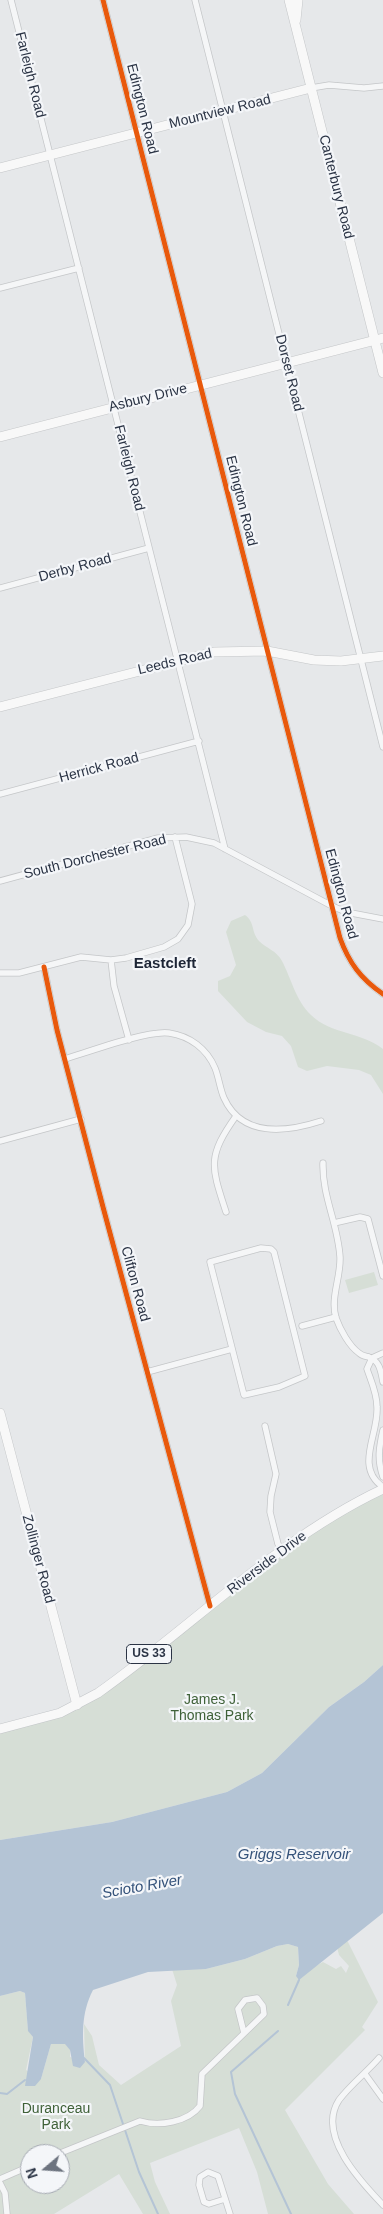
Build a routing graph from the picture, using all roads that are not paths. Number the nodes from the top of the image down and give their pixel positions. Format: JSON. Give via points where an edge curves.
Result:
{"nodes":[{"id":1,"x":11,"y":0,"type":"edge"},
{"id":2,"x":103,"y":0,"type":"edge"},
{"id":3,"x":195,"y":0,"type":"edge"},
{"id":4,"x":289,"y":0,"type":"edge"},
{"id":5,"x":298,"y":0,"type":"edge"},
{"id":6,"x":295,"y":24,"type":"junction"},
{"id":7,"x":383,"y":86,"type":"edge"},
{"id":8,"x":311,"y":88,"type":"junction"},
{"id":9,"x":222,"y":111,"type":"junction"},
{"id":10,"x":136,"y":133,"type":"junction"},
{"id":11,"x":50,"y":154,"type":"junction"},
{"id":12,"x":0,"y":168,"type":"edge"},
{"id":13,"x":79,"y":268,"type":"junction"},
{"id":14,"x":0,"y":288,"type":"edge"},
{"id":15,"x":379,"y":340,"type":"edge"},
{"id":16,"x":286,"y":363,"type":"junction"},
{"id":17,"x":383,"y":373,"type":"edge"},
{"id":18,"x":200,"y":385,"type":"junction"},
{"id":19,"x":114,"y":407,"type":"junction"},
{"id":20,"x":0,"y":437,"type":"edge"},
{"id":21,"x":150,"y":548,"type":"junction"},
{"id":22,"x":0,"y":588,"type":"edge"},
{"id":23,"x":267,"y":651,"type":"junction"},
{"id":24,"x":383,"y":656,"type":"edge"},
{"id":25,"x":178,"y":660,"type":"junction"},
{"id":26,"x":361,"y":660,"type":"junction"},
{"id":27,"x":0,"y":707,"type":"edge"},
{"id":28,"x":199,"y":741,"type":"junction"},
{"id":29,"x":383,"y":747,"type":"edge"},
{"id":30,"x":0,"y":794,"type":"edge"},
{"id":31,"x":175,"y":837,"type":"junction"},
{"id":32,"x":225,"y":849,"type":"junction"},
{"id":33,"x":0,"y":881,"type":"edge"},
{"id":34,"x":332,"y":906,"type":"junction"},
{"id":35,"x":383,"y":919,"type":"edge"},
{"id":36,"x":111,"y":960,"type":"junction"},
{"id":37,"x":44,"y":967,"type":"junction"},
{"id":38,"x":0,"y":973,"type":"edge"},
{"id":39,"x":383,"y":994,"type":"edge"},
{"id":40,"x":130,"y":1040,"type":"junction"},
{"id":41,"x":65,"y":1059,"type":"junction"},
{"id":42,"x":236,"y":1116,"type":"junction"},
{"id":43,"x":81,"y":1119,"type":"junction"},
{"id":44,"x":321,"y":1121,"type":"dead end"},
{"id":45,"x":0,"y":1141,"type":"edge"},
{"id":46,"x":323,"y":1163,"type":"dead end"},
{"id":47,"x":226,"y":1212,"type":"dead end"},
{"id":48,"x":334,"y":1223,"type":"junction"},
{"id":49,"x":383,"y":1276,"type":"edge"},
{"id":50,"x":336,"y":1317,"type":"junction"},
{"id":51,"x":302,"y":1326,"type":"dead end"},
{"id":52,"x":232,"y":1349,"type":"junction"},
{"id":53,"x":383,"y":1353,"type":"edge"},
{"id":54,"x":372,"y":1358,"type":"junction"},
{"id":55,"x":147,"y":1372,"type":"junction"},
{"id":56,"x":383,"y":1382,"type":"edge"},
{"id":57,"x":0,"y":1413,"type":"edge"},
{"id":58,"x":265,"y":1426,"type":"dead end"},
{"id":59,"x":383,"y":1430,"type":"edge"},
{"id":60,"x":383,"y":1477,"type":"edge"},
{"id":61,"x":383,"y":1488,"type":"edge"},
{"id":62,"x":283,"y":1551,"type":"junction"},
{"id":63,"x":210,"y":1606,"type":"junction"},
{"id":64,"x":77,"y":1705,"type":"junction"},
{"id":65,"x":0,"y":1730,"type":"edge"},
{"id":66,"x":244,"y":2034,"type":"junction"},
{"id":67,"x":379,"y":2058,"type":"dead end"},
{"id":68,"x":365,"y":2074,"type":"junction"},
{"id":69,"x":383,"y":2099,"type":"edge"},
{"id":70,"x":70,"y":2149,"type":"edge"},
{"id":71,"x":20,"y":2171,"type":"edge"},
{"id":72,"x":0,"y":2181,"type":"edge"},
{"id":73,"x":225,"y":2199,"type":"junction"},
{"id":74,"x":383,"y":2205,"type":"edge"},
{"id":75,"x":7,"y":2214,"type":"edge"},
{"id":76,"x":230,"y":2214,"type":"edge"}],
"edges":[{"from":1,"to":11,"type":"street","name":"Farleigh Road"},
{"from":2,"to":10,"type":"street","name":"Edington Road"},
{"from":3,"to":9,"type":"street","name":"Dorset Road"},
{"from":4,"to":6,"type":"street"},
{"from":5,"to":6,"type":"street","name":"Canterbury Road"},
{"from":6,"to":8,"type":"street","name":"Canterbury Road"},
{"from":7,"to":8,"type":"street","name":"Mountview Road"},
{"from":8,"to":9,"type":"street","name":"Mountview Road"},
{"from":8,"to":15,"type":"street","name":"Canterbury Road"},
{"from":9,"to":10,"type":"street","name":"Mountview Road"},
{"from":9,"to":16,"type":"street","name":"Dorset Road"},
{"from":10,"to":11,"type":"street","name":"Mountview Road"},
{"from":10,"to":18,"type":"street","name":"Edington Road"},
{"from":11,"to":12,"type":"street","name":"Mountview Road"},
{"from":11,"to":13,"type":"street","name":"Farleigh Road"},
{"from":13,"to":14,"type":"street"},
{"from":13,"to":19,"type":"street","name":"Farleigh Road"},
{"from":15,"to":16,"type":"street","name":"Asbury Drive"},
{"from":15,"to":17,"type":"street","name":"Canterbury Road"},
{"from":16,"to":18,"type":"street","name":"Asbury Drive"},
{"from":16,"to":26,"type":"street","name":"Dorset Road"},
{"from":18,"to":19,"type":"street","name":"Asbury Drive"},
{"from":18,"to":23,"type":"street","name":"Edington Road"},
{"from":19,"to":20,"type":"street","name":"Asbury Drive"},
{"from":19,"to":21,"type":"street","name":"Farleigh Road"},
{"from":21,"to":22,"type":"street","name":"Derby Road"},
{"from":21,"to":25,"type":"street","name":"Farleigh Road"},
{"from":23,"to":25,"type":"street","name":"Leeds Road","via":[[214,652]]},
{"from":23,"to":26,"type":"street","name":"Leeds Road","via":[[314,660]]},
{"from":23,"to":34,"type":"street","name":"Edington Road"},
{"from":24,"to":26,"type":"street","name":"Leeds Road"},
{"from":25,"to":27,"type":"street","name":"Leeds Road"},
{"from":25,"to":28,"type":"street","name":"Farleigh Road"},
{"from":26,"to":29,"type":"street","name":"Dorset Road"},
{"from":28,"to":30,"type":"street","name":"Herrick Road"},
{"from":28,"to":32,"type":"street","name":"Farleigh Road"},
{"from":31,"to":32,"type":"street","name":"South Dorchester Road","via":[[214,843]]},
{"from":31,"to":33,"type":"street","name":"South Dorchester Road","via":[[152,840]]},
{"from":31,"to":36,"type":"street","via":[[192,904],[188,924],[178,939],[164,947]]},
{"from":32,"to":34,"type":"street","name":"South Dorchester Road"},
{"from":34,"to":35,"type":"street","name":"South Dorchester Road"},
{"from":34,"to":39,"type":"street","name":"Edington Road","via":[[348,958],[362,979]]},
{"from":36,"to":37,"type":"street","via":[[82,956]]},
{"from":36,"to":40,"type":"street","via":[[114,986]]},
{"from":37,"to":38,"type":"street"},
{"from":37,"to":41,"type":"street","name":"Clifton Road"},
{"from":40,"to":41,"type":"street"},
{"from":40,"to":42,"type":"street","via":[[167,1033],[187,1038],[204,1050],[214,1067],[224,1098]]},
{"from":41,"to":43,"type":"street","name":"Clifton Road"},
{"from":42,"to":44,"type":"street","via":[[256,1126],[277,1131]]},
{"from":42,"to":47,"type":"street","via":[[219,1140],[214,1159],[215,1179]]},
{"from":43,"to":45,"type":"street"},
{"from":43,"to":55,"type":"street","name":"Clifton Road"},
{"from":46,"to":48,"type":"street","via":[[322,1181]]},
{"from":48,"to":49,"type":"street","via":[[360,1217],[368,1219]]},
{"from":48,"to":50,"type":"street","via":[[340,1258]]},
{"from":50,"to":51,"type":"street"},
{"from":50,"to":54,"type":"street","via":[[352,1347],[361,1355]]},
{"from":52,"to":52,"type":"street","via":[[244,1395],[304,1378],[305,1370],[271,1249],[261,1248],[210,1262]]},
{"from":52,"to":55,"type":"street"},
{"from":53,"to":54,"type":"street"},
{"from":54,"to":56,"type":"street","via":[[379,1365]]},
{"from":54,"to":61,"type":"street","via":[[367,1368],[378,1408],[368,1462],[374,1481]]},
{"from":55,"to":63,"type":"street","name":"Clifton Road"},
{"from":57,"to":64,"type":"street","name":"Zollinger Road"},
{"from":58,"to":62,"type":"street","via":[[276,1474],[270,1512],[278,1544]]},
{"from":59,"to":60,"type":"street","via":[[378,1463]]},
{"from":61,"to":62,"type":"street","name":"Riverside Drive","number":"US 33","via":[[343,1509]]},
{"from":62,"to":63,"type":"street","name":"Riverside Drive","number":"US 33"},
{"from":63,"to":64,"type":"street","name":"Riverside Drive","number":"US 33","via":[[111,1684]]},
{"from":64,"to":65,"type":"street","name":"Riverside Drive","number":"US 33"},
{"from":66,"to":66,"type":"street","via":[[264,2014],[257,1998],[245,2000],[238,2009]]},
{"from":66,"to":70,"type":"street","via":[[202,2074],[201,2100],[189,2117],[153,2124],[140,2121]]},
{"from":67,"to":68,"type":"street"},
{"from":68,"to":69,"type":"street"},
{"from":68,"to":74,"type":"street","via":[[340,2099],[332,2128],[354,2175]]},
{"from":71,"to":72,"type":"street"},
{"from":72,"to":75,"type":"street"},
{"from":73,"to":73,"type":"street","via":[[218,2176],[208,2172],[200,2177],[204,2202],[209,2204]]},
{"from":73,"to":76,"type":"street"}]}
